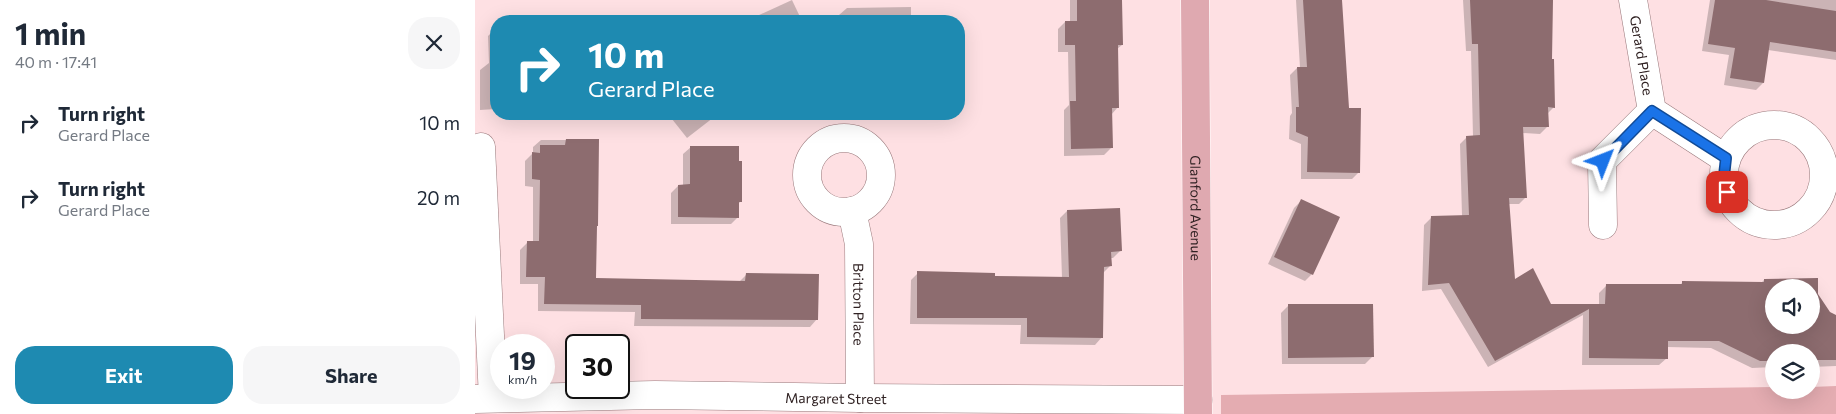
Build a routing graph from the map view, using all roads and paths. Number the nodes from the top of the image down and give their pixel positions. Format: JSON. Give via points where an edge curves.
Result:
{"nodes":[{"id":1,"x":1195,"y":0,"type":"edge"},
{"id":2,"x":1633,"y":0,"type":"edge"},
{"id":3,"x":1652,"y":111,"type":"junction"},
{"id":4,"x":481,"y":147,"type":"dead end"},
{"id":5,"x":1726,"y":158,"type":"dead end"},
{"id":6,"x":852,"y":212,"type":"dead end"},
{"id":7,"x":1603,"y":224,"type":"dead end"},
{"id":8,"x":861,"y":398,"type":"junction"},
{"id":9,"x":484,"y":399,"type":"edge"},
{"id":10,"x":1198,"y":407,"type":"edge"}],
"edges":[{"from":1,"to":10,"type":"main road","name":"Glanford Avenue"},
{"from":2,"to":3,"type":"street","name":"Gerard Place"},
{"from":3,"to":5,"type":"street","name":"Gerard Place"},
{"from":3,"to":7,"type":"street","name":"Gerard Place","via":[[1603,161]]},
{"from":4,"to":9,"type":"street"},
{"from":6,"to":8,"type":"street","name":"Britton Place","via":[[859,244]]},
{"from":8,"to":9,"type":"street","name":"Margaret Street","via":[[655,395]]},
{"from":8,"to":10,"type":"street","name":"Margaret Street"}]}
